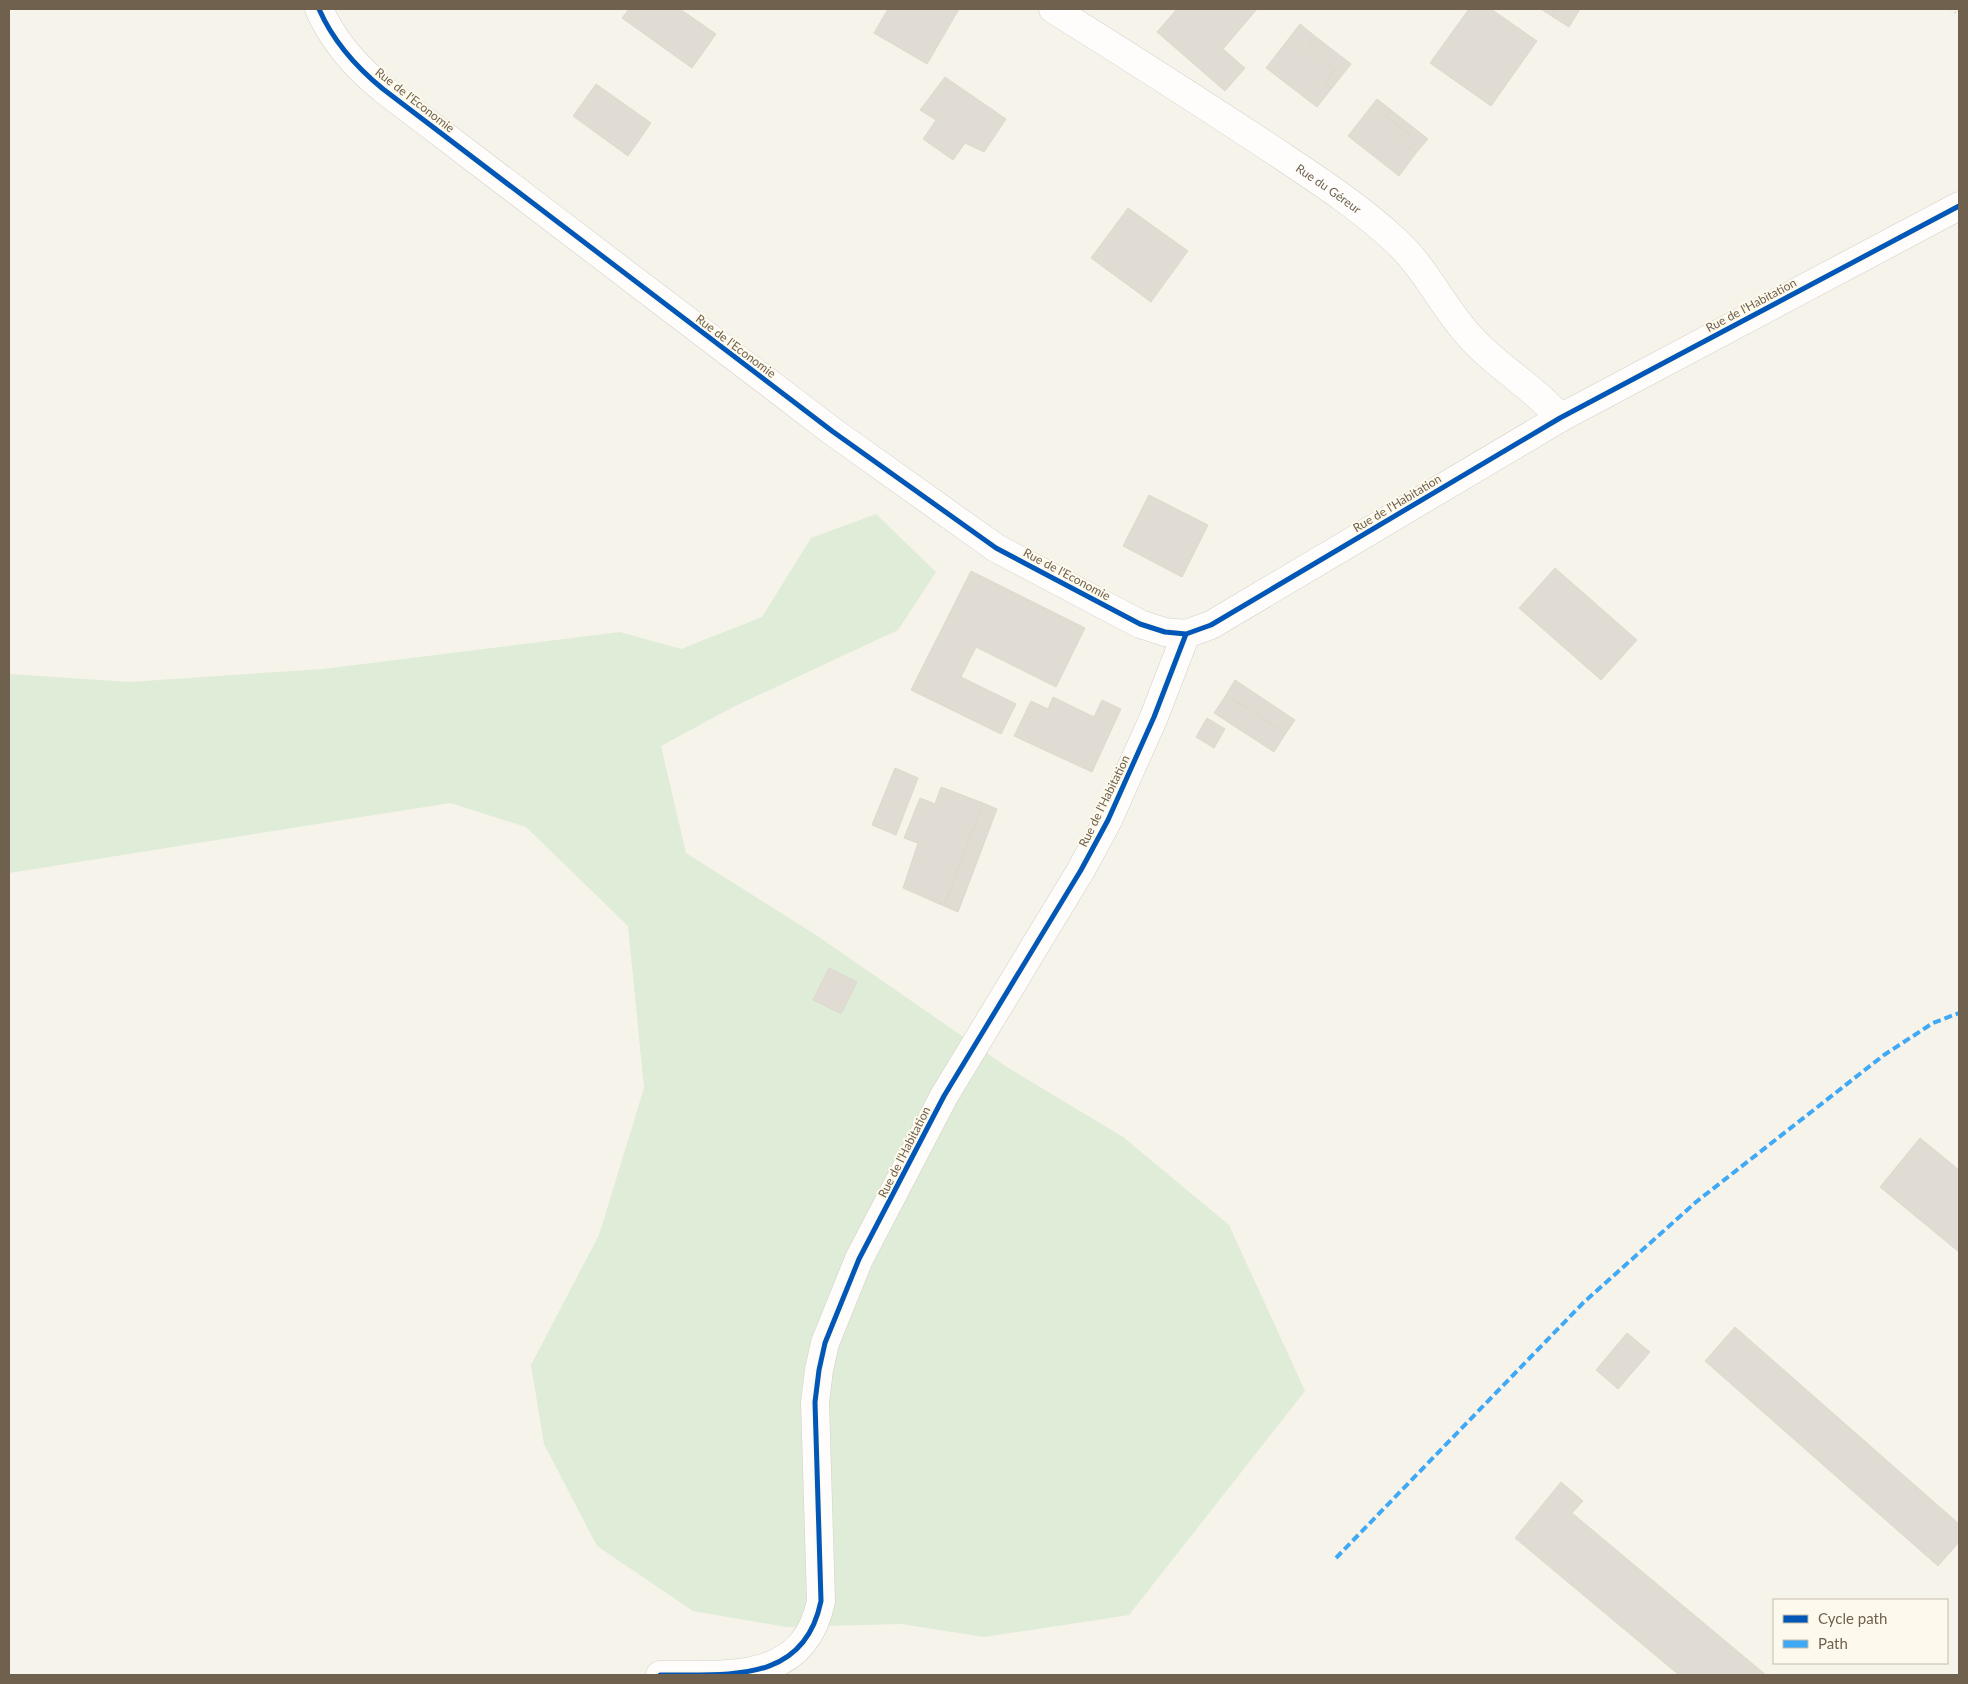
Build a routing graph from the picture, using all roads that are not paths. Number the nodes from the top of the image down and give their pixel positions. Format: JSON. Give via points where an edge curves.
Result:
{"nodes":[{"id":1,"x":319,"y":9,"type":"edge"},
{"id":2,"x":1053,"y":9,"type":"edge"},
{"id":3,"x":1959,"y":206,"type":"edge"},
{"id":4,"x":1560,"y":418,"type":"junction"},
{"id":5,"x":1186,"y":634,"type":"junction"},
{"id":6,"x":660,"y":1675,"type":"edge"}],
"edges":[{"from":1,"to":5,"type":"street","name":"Rue de l'Economie","via":[[348,56],[378,85],[832,431],[996,548],[1140,624],[1165,632]]},
{"from":2,"to":4,"type":"street","name":"Rue du Géreur","via":[[1245,131],[1380,227],[1417,263],[1472,339]]},
{"from":3,"to":4,"type":"street","name":"Rue de l'Habitation"},
{"from":4,"to":5,"type":"street","name":"Rue de l'Habitation","via":[[1211,625]]},
{"from":5,"to":6,"type":"street","name":"Rue de l'Habitation","via":[[1108,820],[944,1096],[859,1259],[840,1303],[825,1343],[815,1402],[821,1601],[810,1636],[791,1658],[752,1674]]}]}
